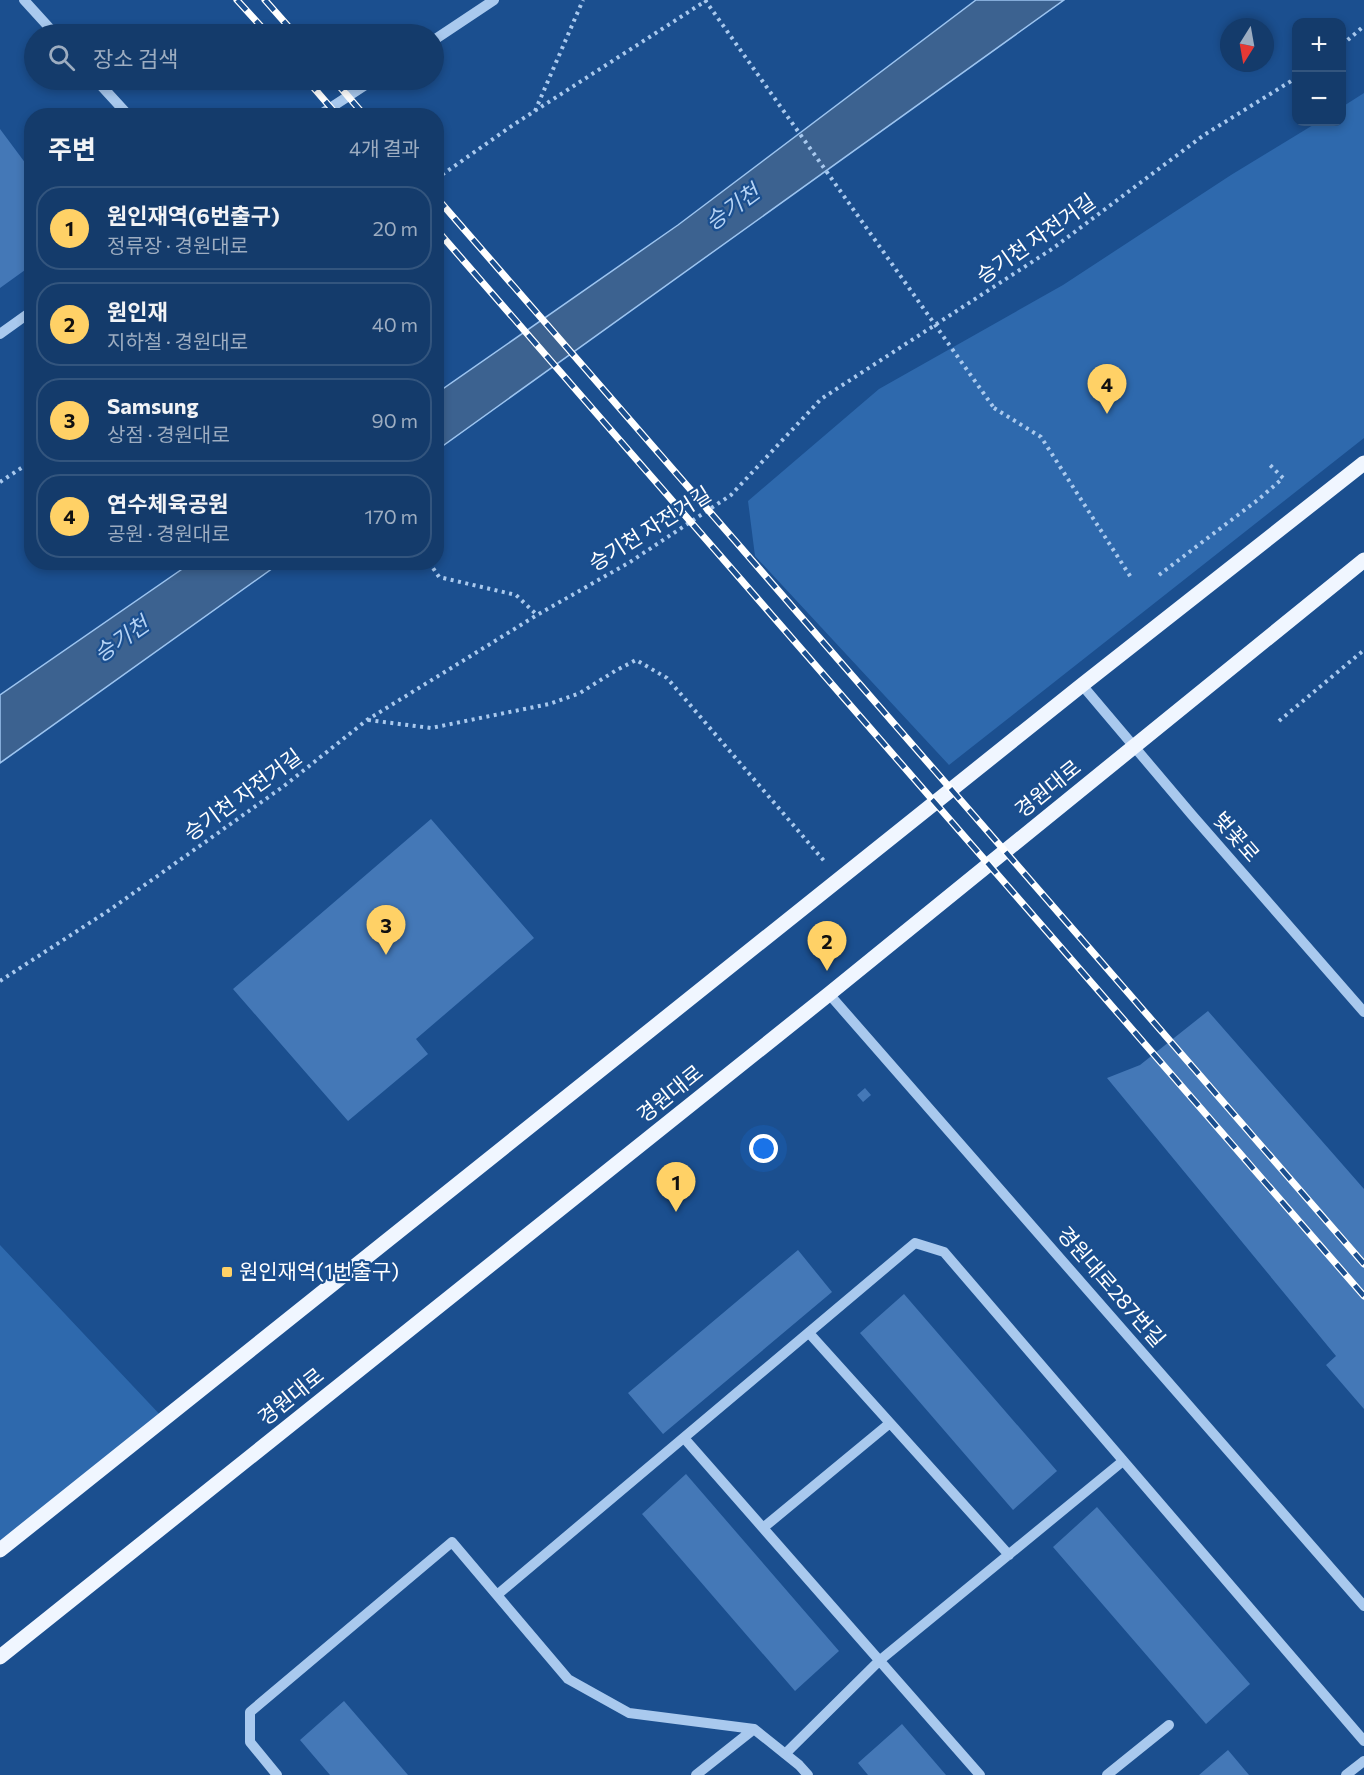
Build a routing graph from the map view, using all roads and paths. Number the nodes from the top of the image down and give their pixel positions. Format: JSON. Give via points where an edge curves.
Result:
{"nodes":[{"id":1,"x":24,"y":0,"type":"edge"},
{"id":2,"x":494,"y":0,"type":"edge"},
{"id":3,"x":584,"y":0,"type":"edge"},
{"id":4,"x":706,"y":0,"type":"edge"},
{"id":5,"x":47,"y":24,"type":"edge"},
{"id":6,"x":1364,"y":26,"type":"edge"},
{"id":7,"x":444,"y":33,"type":"edge"},
{"id":8,"x":1346,"y":41,"type":"edge"},
{"id":9,"x":1292,"y":80,"type":"edge"},
{"id":10,"x":105,"y":90,"type":"edge"},
{"id":11,"x":358,"y":90,"type":"edge"},
{"id":12,"x":122,"y":108,"type":"edge"},
{"id":13,"x":330,"y":108,"type":"edge"},
{"id":14,"x":535,"y":112,"type":"junction"},
{"id":15,"x":444,"y":174,"type":"edge"},
{"id":16,"x":24,"y":317,"type":"edge"},
{"id":17,"x":0,"y":334,"type":"edge"},
{"id":18,"x":1364,"y":463,"type":"edge"},
{"id":19,"x":1270,"y":465,"type":"dead end"},
{"id":20,"x":24,"y":466,"type":"edge"},
{"id":21,"x":0,"y":482,"type":"edge"},
{"id":22,"x":1364,"y":560,"type":"edge"},
{"id":23,"x":434,"y":570,"type":"edge"},
{"id":24,"x":1159,"y":575,"type":"dead end"},
{"id":25,"x":1131,"y":579,"type":"dead end"},
{"id":26,"x":537,"y":615,"type":"junction"},
{"id":27,"x":1364,"y":650,"type":"edge"},
{"id":28,"x":1082,"y":685,"type":"junction"},
{"id":29,"x":367,"y":720,"type":"junction"},
{"id":30,"x":1279,"y":721,"type":"dead end"},
{"id":31,"x":1134,"y":746,"type":"junction"},
{"id":32,"x":839,"y":878,"type":"junction"},
{"id":33,"x":0,"y":981,"type":"edge"},
{"id":34,"x":829,"y":994,"type":"junction"},
{"id":35,"x":1364,"y":1012,"type":"edge"},
{"id":36,"x":809,"y":1333,"type":"junction"},
{"id":37,"x":890,"y":1424,"type":"junction"},
{"id":38,"x":684,"y":1438,"type":"junction"},
{"id":39,"x":1123,"y":1461,"type":"junction"},
{"id":40,"x":763,"y":1528,"type":"junction"},
{"id":41,"x":0,"y":1550,"type":"edge"},
{"id":42,"x":1009,"y":1555,"type":"junction"},
{"id":43,"x":497,"y":1595,"type":"junction"},
{"id":44,"x":1364,"y":1606,"type":"edge"},
{"id":45,"x":0,"y":1657,"type":"edge"},
{"id":46,"x":879,"y":1661,"type":"junction"},
{"id":47,"x":1169,"y":1725,"type":"dead end"},
{"id":48,"x":754,"y":1729,"type":"junction"},
{"id":49,"x":1364,"y":1741,"type":"edge"},
{"id":50,"x":785,"y":1754,"type":"junction"},
{"id":51,"x":1364,"y":1761,"type":"edge"},
{"id":52,"x":277,"y":1775,"type":"edge"},
{"id":53,"x":696,"y":1775,"type":"edge"},
{"id":54,"x":808,"y":1775,"type":"edge"},
{"id":55,"x":980,"y":1775,"type":"edge"},
{"id":56,"x":1107,"y":1775,"type":"edge"},
{"id":57,"x":1346,"y":1775,"type":"edge"}],
"edges":[{"from":1,"to":5,"type":"street"},
{"from":2,"to":7,"type":"street"},
{"from":3,"to":14,"type":"path"},
{"from":4,"to":14,"type":"path"},
{"from":4,"to":25,"type":"path","bridge":true,"via":[[994,408],[1041,437]]},
{"from":6,"to":8,"type":"path"},
{"from":9,"to":26,"type":"path","name":"승기천 자전거길","via":[[1204,135],[1052,249],[821,399],[731,495],[630,562]]},
{"from":10,"to":12,"type":"street"},
{"from":11,"to":13,"type":"street"},
{"from":14,"to":15,"type":"path"},
{"from":16,"to":17,"type":"street"},
{"from":18,"to":28,"type":"main road"},
{"from":19,"to":24,"type":"path","via":[[1283,478]]},
{"from":20,"to":21,"type":"path"},
{"from":22,"to":31,"type":"main road","name":"경원대로"},
{"from":23,"to":26,"type":"path","via":[[439,578],[516,595]]},
{"from":26,"to":29,"type":"path","name":"승기천 자전거길"},
{"from":27,"to":30,"type":"path"},
{"from":28,"to":31,"type":"street","name":"벚꽃로"},
{"from":28,"to":32,"type":"main road"},
{"from":29,"to":32,"type":"path","via":[[431,728],[549,704],[580,693],[636,660],[666,678]]},
{"from":29,"to":33,"type":"path","name":"승기천 자전거길","via":[[284,786],[111,909]]},
{"from":31,"to":34,"type":"main road","name":"경원대로"},
{"from":31,"to":35,"type":"street","name":"벚꽃로"},
{"from":32,"to":41,"type":"main road"},
{"from":34,"to":44,"type":"street","name":"경원대로287번길"},
{"from":34,"to":45,"type":"main road","name":"경원대로"},
{"from":36,"to":37,"type":"street"},
{"from":36,"to":38,"type":"street"},
{"from":36,"to":39,"type":"street","via":[[915,1243],[944,1252]]},
{"from":37,"to":40,"type":"street"},
{"from":37,"to":42,"type":"street"},
{"from":38,"to":40,"type":"street"},
{"from":38,"to":43,"type":"street"},
{"from":39,"to":42,"type":"street"},
{"from":39,"to":49,"type":"street"},
{"from":40,"to":46,"type":"street"},
{"from":42,"to":46,"type":"street"},
{"from":43,"to":48,"type":"street","via":[[568,1679],[629,1713]]},
{"from":43,"to":52,"type":"street","via":[[452,1542],[250,1712],[250,1742]]},
{"from":46,"to":50,"type":"street"},
{"from":46,"to":55,"type":"street"},
{"from":47,"to":56,"type":"street"},
{"from":48,"to":50,"type":"street"},
{"from":48,"to":53,"type":"street"},
{"from":50,"to":54,"type":"street"},
{"from":51,"to":57,"type":"street"}]}
